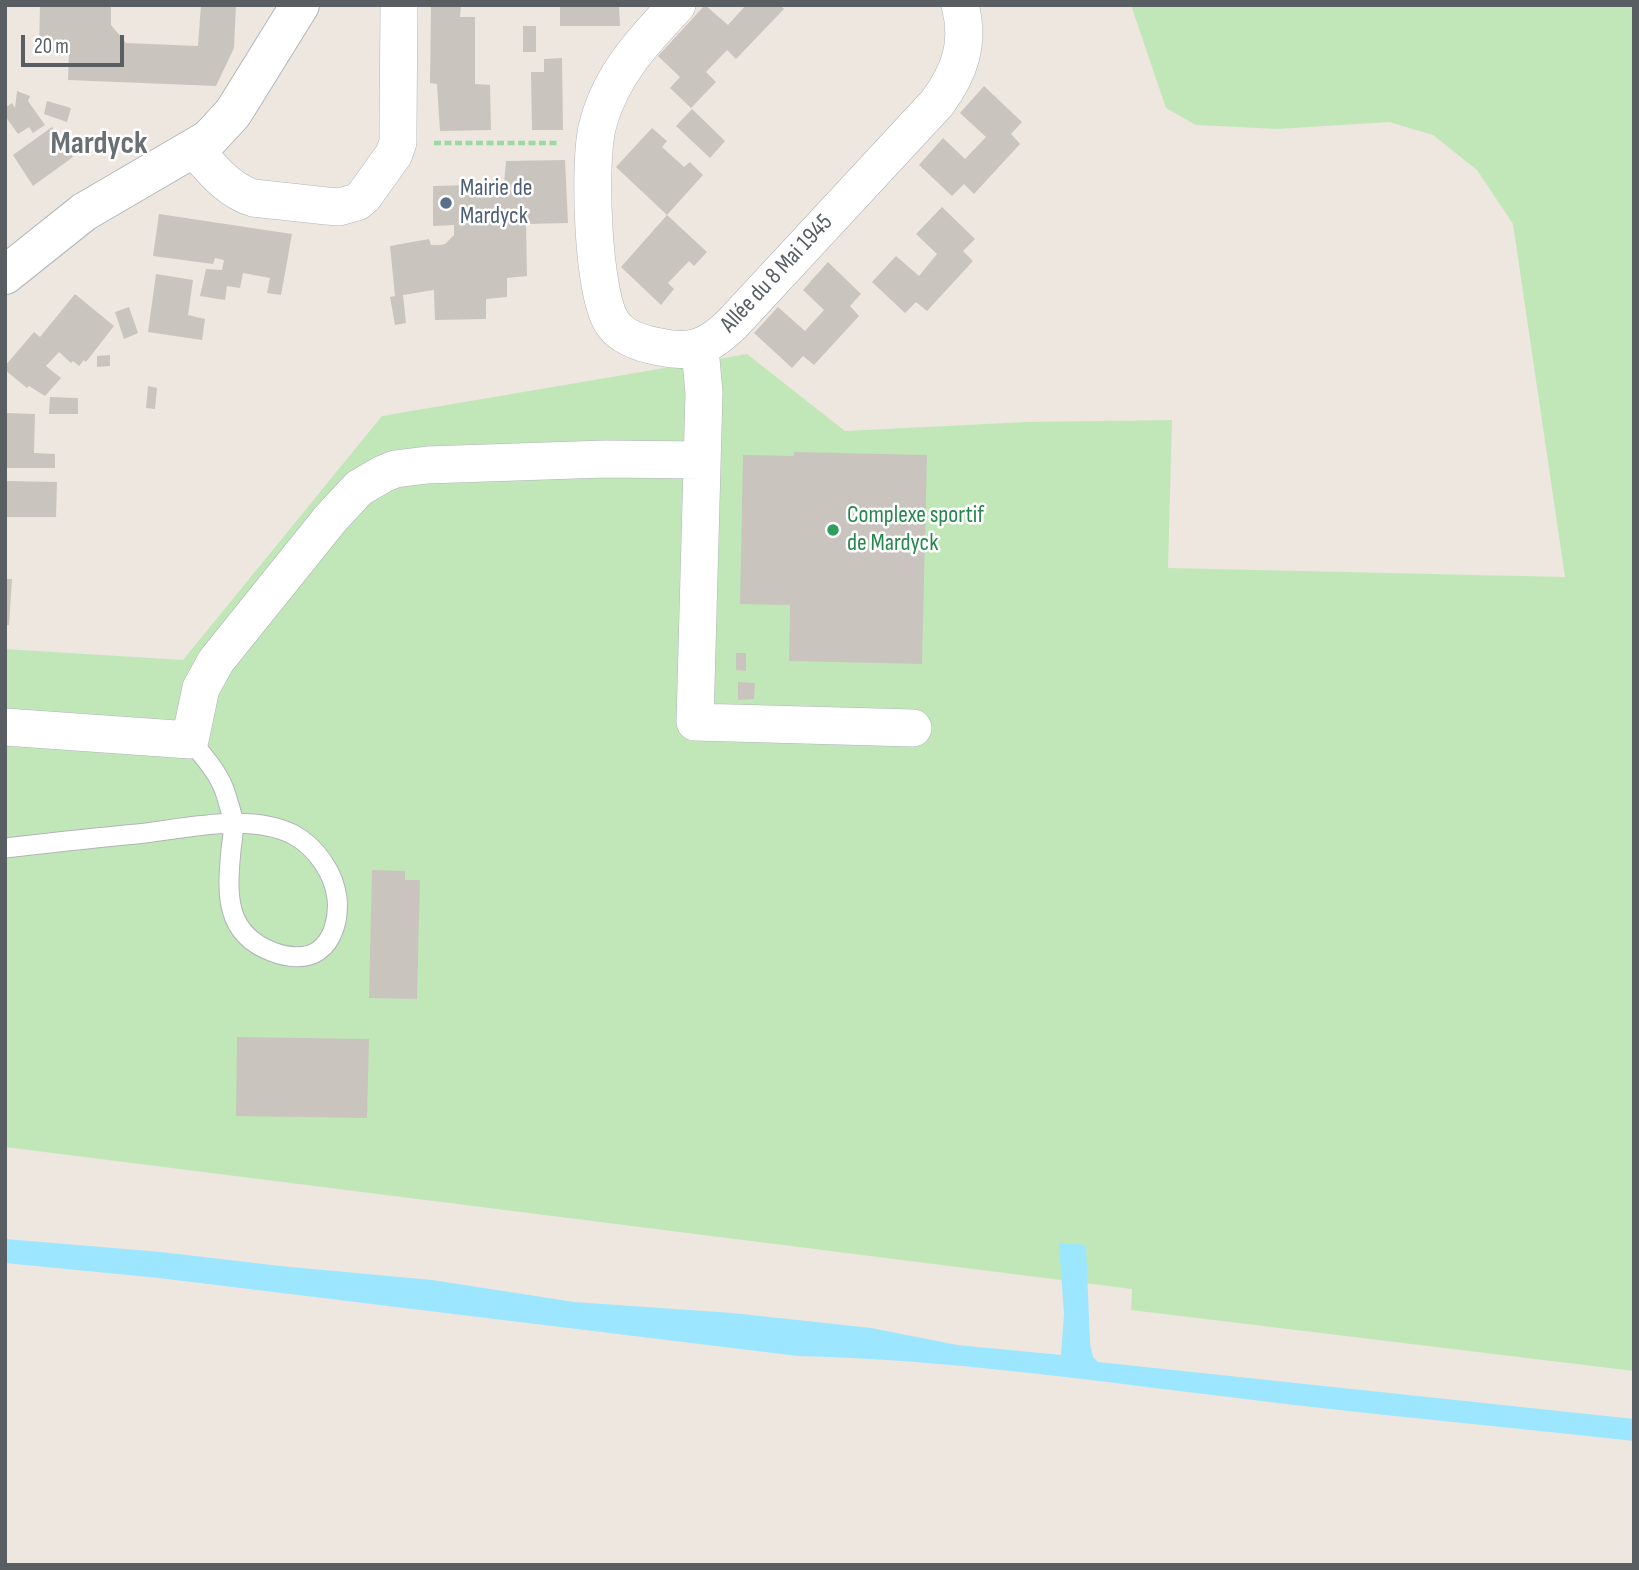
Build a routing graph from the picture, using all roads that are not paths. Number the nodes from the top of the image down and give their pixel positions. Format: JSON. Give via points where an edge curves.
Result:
{"nodes":[{"id":1,"x":300,"y":5,"type":"edge"},
{"id":2,"x":399,"y":5,"type":"edge"},
{"id":3,"x":677,"y":5,"type":"edge"},
{"id":4,"x":960,"y":5,"type":"edge"},
{"id":5,"x":194,"y":149,"type":"junction"},
{"id":6,"x":5,"y":275,"type":"edge"},
{"id":7,"x":700,"y":348,"type":"junction"},
{"id":8,"x":701,"y":460,"type":"junction"},
{"id":9,"x":5,"y":727,"type":"edge"},
{"id":10,"x":913,"y":728,"type":"dead end"},
{"id":11,"x":190,"y":740,"type":"junction"},
{"id":12,"x":233,"y":823,"type":"junction"},
{"id":13,"x":5,"y":848,"type":"edge"}],
"edges":[{"from":1,"to":5,"type":"street","via":[[233,113]]},
{"from":2,"to":5,"type":"street","via":[[398,142],[388,164],[357,202],[339,207],[243,195]]},
{"from":3,"to":7,"type":"street","name":"Allée du 8 Mai 1945","via":[[618,76],[602,110],[593,173],[597,264],[601,298],[614,326],[639,341],[668,349]]},
{"from":4,"to":7,"type":"street","name":"Allée du 8 Mai 1945","via":[[963,54],[943,96],[732,324]]},
{"from":5,"to":6,"type":"street","via":[[84,212]]},
{"from":7,"to":8,"type":"street","via":[[704,393]]},
{"from":8,"to":10,"type":"street","via":[[695,722]]},
{"from":8,"to":11,"type":"street","via":[[427,465],[383,474],[359,488],[331,518],[216,661],[201,688]]},
{"from":9,"to":11,"type":"street"},
{"from":11,"to":12,"type":"lane","via":[[220,779]]},
{"from":12,"to":12,"type":"lane","via":[[228,885],[232,915],[241,928],[264,948],[280,954],[311,955],[321,949],[337,914],[337,898],[316,852],[293,834]]},
{"from":12,"to":13,"type":"lane"}]}
